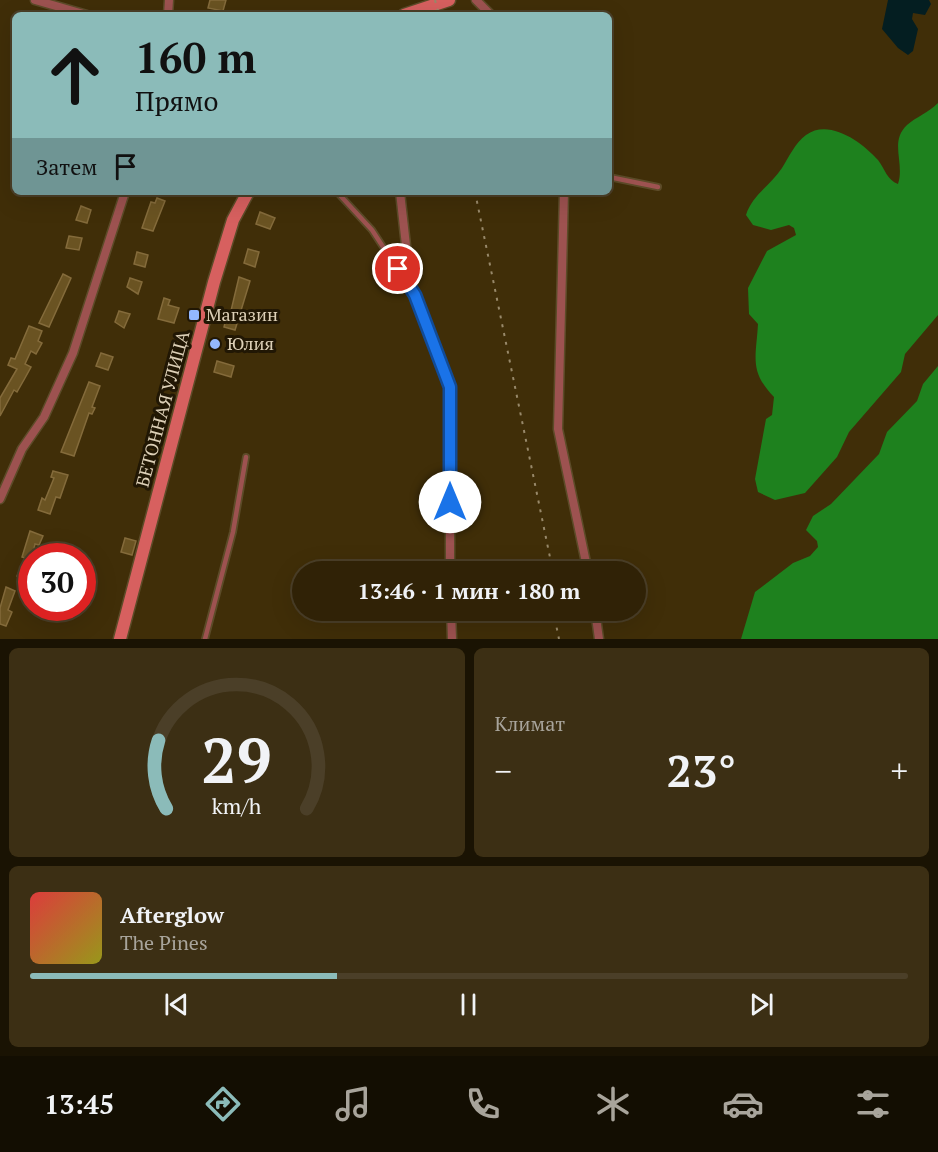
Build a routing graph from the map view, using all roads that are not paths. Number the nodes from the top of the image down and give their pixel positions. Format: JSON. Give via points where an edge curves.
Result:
{"nodes":[{"id":1,"x":35,"y":0,"type":"edge"},
{"id":2,"x":449,"y":0,"type":"edge"},
{"id":3,"x":476,"y":0,"type":"edge"},
{"id":4,"x":77,"y":12,"type":"edge"},
{"id":5,"x":413,"y":12,"type":"edge"},
{"id":6,"x":488,"y":12,"type":"edge"},
{"id":7,"x":612,"y":178,"type":"edge"},
{"id":8,"x":658,"y":187,"type":"dead end"},
{"id":9,"x":124,"y":195,"type":"edge"},
{"id":10,"x":246,"y":195,"type":"edge"},
{"id":11,"x":340,"y":195,"type":"edge"},
{"id":12,"x":400,"y":195,"type":"edge"},
{"id":13,"x":564,"y":195,"type":"edge"},
{"id":14,"x":415,"y":295,"type":"junction"},
{"id":15,"x":246,"y":457,"type":"dead end"},
{"id":16,"x":0,"y":499,"type":"edge"},
{"id":17,"x":450,"y":561,"type":"edge"},
{"id":18,"x":586,"y":561,"type":"edge"},
{"id":19,"x":452,"y":621,"type":"edge"},
{"id":20,"x":597,"y":621,"type":"edge"},
{"id":21,"x":120,"y":639,"type":"edge"},
{"id":22,"x":205,"y":639,"type":"edge"},
{"id":23,"x":452,"y":639,"type":"edge"},
{"id":24,"x":599,"y":639,"type":"edge"}],
"edges":[{"from":1,"to":4,"type":"street"},
{"from":2,"to":5,"type":"main road"},
{"from":3,"to":6,"type":"street"},
{"from":7,"to":8,"type":"lane"},
{"from":9,"to":16,"type":"street","via":[[73,353]]},
{"from":10,"to":21,"type":"main road","name":"БЕТОННАЯ УЛИЦА","via":[[233,220],[218,271]]},
{"from":11,"to":14,"type":"lane","via":[[372,230]]},
{"from":12,"to":14,"type":"street"},
{"from":13,"to":18,"type":"street","via":[[558,429]]},
{"from":14,"to":17,"type":"street","via":[[450,387]]},
{"from":15,"to":22,"type":"lane","via":[[233,532]]},
{"from":19,"to":23,"type":"street"},
{"from":20,"to":24,"type":"street"}]}
